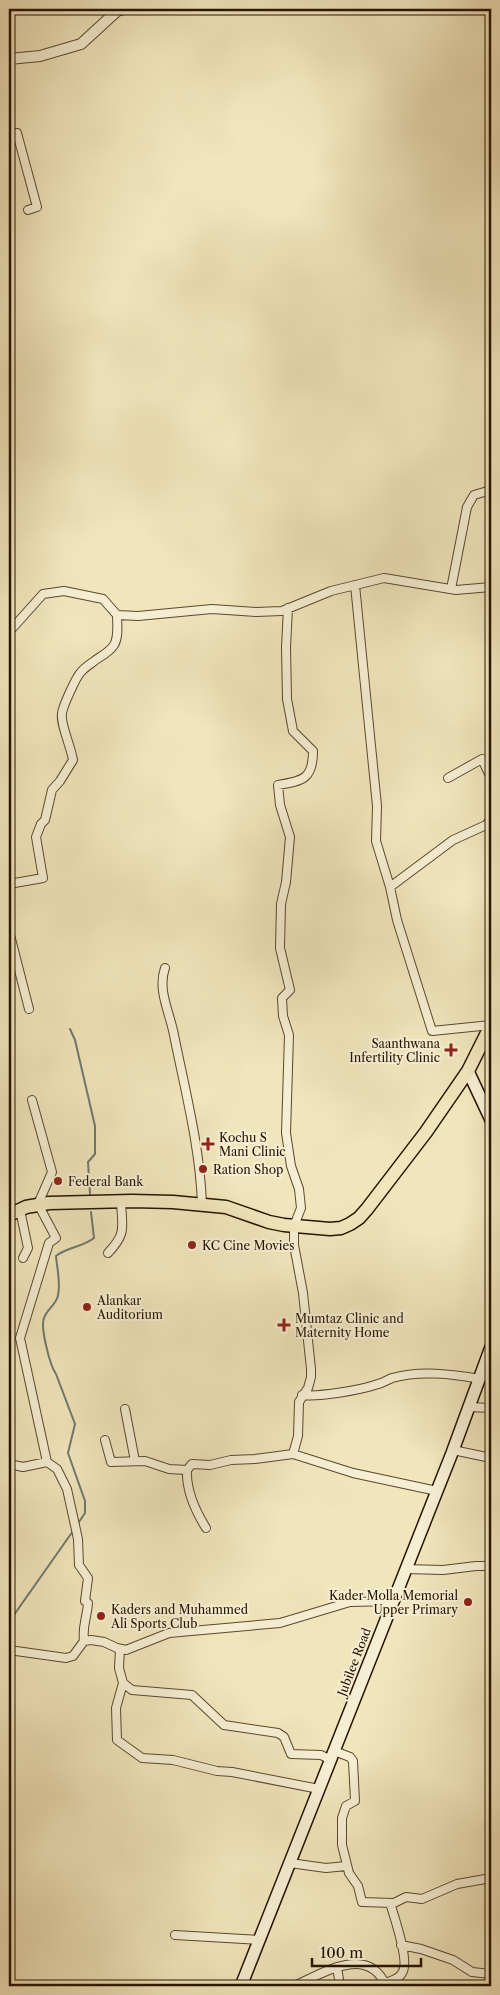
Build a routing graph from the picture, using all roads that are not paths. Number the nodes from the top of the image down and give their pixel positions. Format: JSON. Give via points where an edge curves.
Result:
{"nodes":[{"id":1,"x":124,"y":9,"type":"edge"},
{"id":2,"x":9,"y":59,"type":"edge"},
{"id":3,"x":9,"y":134,"type":"edge"},
{"id":4,"x":28,"y":210,"type":"dead end"},
{"id":5,"x":491,"y":490,"type":"edge"},
{"id":6,"x":355,"y":585,"type":"junction"},
{"id":7,"x":491,"y":587,"type":"edge"},
{"id":8,"x":451,"y":589,"type":"junction"},
{"id":9,"x":288,"y":608,"type":"junction"},
{"id":10,"x":117,"y":615,"type":"junction"},
{"id":11,"x":9,"y":632,"type":"edge"},
{"id":12,"x":448,"y":778,"type":"dead end"},
{"id":13,"x":491,"y":778,"type":"edge"},
{"id":14,"x":491,"y":819,"type":"edge"},
{"id":15,"x":9,"y":884,"type":"edge"},
{"id":16,"x":390,"y":887,"type":"junction"},
{"id":17,"x":9,"y":930,"type":"edge"},
{"id":18,"x":165,"y":968,"type":"dead end"},
{"id":19,"x":28,"y":1009,"type":"dead end"},
{"id":20,"x":491,"y":1025,"type":"edge"},
{"id":21,"x":468,"y":1071,"type":"junction"},
{"id":22,"x":32,"y":1100,"type":"dead end"},
{"id":23,"x":491,"y":1120,"type":"edge"},
{"id":24,"x":121,"y":1201,"type":"junction"},
{"id":25,"x":38,"y":1204,"type":"junction"},
{"id":26,"x":202,"y":1204,"type":"junction"},
{"id":27,"x":14,"y":1212,"type":"edge"},
{"id":28,"x":294,"y":1226,"type":"junction"},
{"id":29,"x":108,"y":1253,"type":"dead end"},
{"id":30,"x":23,"y":1258,"type":"dead end"},
{"id":31,"x":491,"y":1347,"type":"edge"},
{"id":32,"x":480,"y":1379,"type":"junction"},
{"id":33,"x":302,"y":1395,"type":"junction"},
{"id":34,"x":125,"y":1408,"type":"dead end"},
{"id":35,"x":470,"y":1408,"type":"junction"},
{"id":36,"x":491,"y":1408,"type":"edge"},
{"id":37,"x":105,"y":1440,"type":"dead end"},
{"id":38,"x":453,"y":1450,"type":"junction"},
{"id":39,"x":293,"y":1454,"type":"junction"},
{"id":40,"x":491,"y":1458,"type":"edge"},
{"id":41,"x":135,"y":1461,"type":"junction"},
{"id":42,"x":47,"y":1462,"type":"junction"},
{"id":43,"x":9,"y":1464,"type":"edge"},
{"id":44,"x":187,"y":1470,"type":"junction"},
{"id":45,"x":437,"y":1491,"type":"junction"},
{"id":46,"x":206,"y":1528,"type":"dead end"},
{"id":47,"x":491,"y":1566,"type":"edge"},
{"id":48,"x":405,"y":1569,"type":"junction"},
{"id":49,"x":393,"y":1601,"type":"junction"},
{"id":50,"x":84,"y":1641,"type":"junction"},
{"id":51,"x":120,"y":1649,"type":"junction"},
{"id":52,"x":9,"y":1650,"type":"edge"},
{"id":53,"x":123,"y":1683,"type":"junction"},
{"id":54,"x":332,"y":1755,"type":"junction"},
{"id":55,"x":320,"y":1789,"type":"junction"},
{"id":56,"x":290,"y":1863,"type":"junction"},
{"id":57,"x":346,"y":1866,"type":"junction"},
{"id":58,"x":491,"y":1878,"type":"edge"},
{"id":59,"x":393,"y":1903,"type":"junction"},
{"id":60,"x":175,"y":1935,"type":"dead end"},
{"id":61,"x":259,"y":1940,"type":"junction"},
{"id":62,"x":401,"y":1945,"type":"junction"},
{"id":63,"x":337,"y":1967,"type":"junction"},
{"id":64,"x":491,"y":1974,"type":"edge"},
{"id":65,"x":386,"y":1985,"type":"edge"},
{"id":66,"x":241,"y":1986,"type":"edge"},
{"id":67,"x":294,"y":1986,"type":"edge"},
{"id":68,"x":340,"y":1986,"type":"edge"}],
"edges":[{"from":1,"to":2,"type":"street","via":[[117,11],[81,44],[40,56]]},
{"from":3,"to":4,"type":"street","via":[[17,133],[37,207]]},
{"from":5,"to":8,"type":"street","via":[[474,495],[467,507]]},
{"from":6,"to":8,"type":"street","via":[[384,578]]},
{"from":6,"to":9,"type":"street"},
{"from":6,"to":16,"type":"street","via":[[377,806],[376,841]]},
{"from":7,"to":8,"type":"street"},
{"from":9,"to":10,"type":"street","via":[[282,611],[212,609]]},
{"from":9,"to":28,"type":"street","via":[[287,699],[293,731],[312,751],[313,766],[305,777],[278,784],[280,805],[290,837],[280,948],[290,990],[282,998],[283,1016],[290,1035],[286,1133],[301,1208]]},
{"from":10,"to":11,"type":"street","via":[[103,599],[64,591],[44,594]]},
{"from":10,"to":15,"type":"street","via":[[114,644],[106,654],[80,672],[63,709],[62,721],[73,760],[52,790],[45,820],[36,837],[43,878]]},
{"from":12,"to":13,"type":"street","via":[[482,759]]},
{"from":14,"to":16,"type":"street","via":[[486,825],[453,840]]},
{"from":16,"to":20,"type":"street","via":[[397,920],[432,1031]]},
{"from":17,"to":19,"type":"street"},
{"from":18,"to":26,"type":"street","via":[[164,1001],[173,1028],[188,1104],[201,1176]]},
{"from":20,"to":21,"type":"main road"},
{"from":21,"to":23,"type":"main road"},
{"from":21,"to":28,"type":"main road","via":[[426,1132],[358,1218],[341,1228]]},
{"from":22,"to":25,"type":"street","via":[[52,1172]]},
{"from":24,"to":25,"type":"main road"},
{"from":24,"to":26,"type":"main road"},
{"from":24,"to":29,"type":"street","via":[[122,1234]]},
{"from":25,"to":27,"type":"main road"},
{"from":25,"to":42,"type":"street","via":[[56,1238],[49,1244],[20,1338]]},
{"from":26,"to":28,"type":"main road","via":[[226,1207],[269,1222]]},
{"from":27,"to":30,"type":"street","via":[[28,1248]]},
{"from":28,"to":33,"type":"street","via":[[311,1357],[311,1377]]},
{"from":31,"to":32,"type":"main road","name":"Jubilee Road"},
{"from":32,"to":33,"type":"street","via":[[420,1374],[319,1396]]},
{"from":32,"to":35,"type":"main road","name":"Jubilee Road"},
{"from":33,"to":39,"type":"street","via":[[298,1402],[298,1436]]},
{"from":34,"to":41,"type":"street"},
{"from":35,"to":36,"type":"street"},
{"from":35,"to":38,"type":"main road","name":"Jubilee Road"},
{"from":37,"to":41,"type":"street","via":[[110,1462]]},
{"from":38,"to":40,"type":"street"},
{"from":38,"to":45,"type":"main road","name":"Jubilee Road"},
{"from":39,"to":44,"type":"street","via":[[210,1465],[192,1464]]},
{"from":39,"to":45,"type":"street","via":[[353,1473]]},
{"from":41,"to":44,"type":"street"},
{"from":42,"to":43,"type":"street","via":[[23,1468]]},
{"from":42,"to":50,"type":"street","via":[[57,1469],[67,1489],[78,1539],[79,1565],[88,1578]]},
{"from":44,"to":46,"type":"street","via":[[188,1484]]},
{"from":45,"to":48,"type":"main road","name":"Jubilee Road"},
{"from":47,"to":48,"type":"street"},
{"from":48,"to":49,"type":"main road","name":"Jubilee Road"},
{"from":49,"to":51,"type":"street","via":[[350,1602],[280,1623],[169,1633],[126,1650]]},
{"from":49,"to":54,"type":"main road","name":"Jubilee Road"},
{"from":50,"to":51,"type":"street","via":[[104,1642]]},
{"from":50,"to":52,"type":"street","via":[[73,1656],[66,1658]]},
{"from":51,"to":53,"type":"street","via":[[119,1668]]},
{"from":53,"to":54,"type":"street","via":[[132,1690],[192,1696],[224,1725],[278,1733],[284,1737],[292,1754]]},
{"from":53,"to":55,"type":"street","via":[[116,1708],[117,1740],[142,1758],[172,1760],[217,1772]]},
{"from":54,"to":55,"type":"main road","name":"Jubilee Road"},
{"from":54,"to":57,"type":"street","via":[[350,1757],[354,1767],[355,1801],[346,1806],[342,1818]]},
{"from":55,"to":56,"type":"main road","name":"Jubilee Road"},
{"from":56,"to":57,"type":"street","via":[[326,1868]]},
{"from":56,"to":61,"type":"main road","name":"Jubilee Road"},
{"from":57,"to":59,"type":"street","via":[[358,1886],[362,1902]]},
{"from":58,"to":59,"type":"street","via":[[457,1884],[422,1899],[406,1897]]},
{"from":59,"to":62,"type":"street","via":[[391,1906]]},
{"from":60,"to":61,"type":"street"},
{"from":61,"to":66,"type":"main road","name":"Jubilee Road"},
{"from":62,"to":64,"type":"street","via":[[453,1960],[472,1972]]},
{"from":62,"to":65,"type":"street","via":[[405,1966],[402,1973]]},
{"from":63,"to":65,"type":"street","via":[[364,1966],[376,1970]]},
{"from":63,"to":67,"type":"street"},
{"from":63,"to":68,"type":"street"}]}
